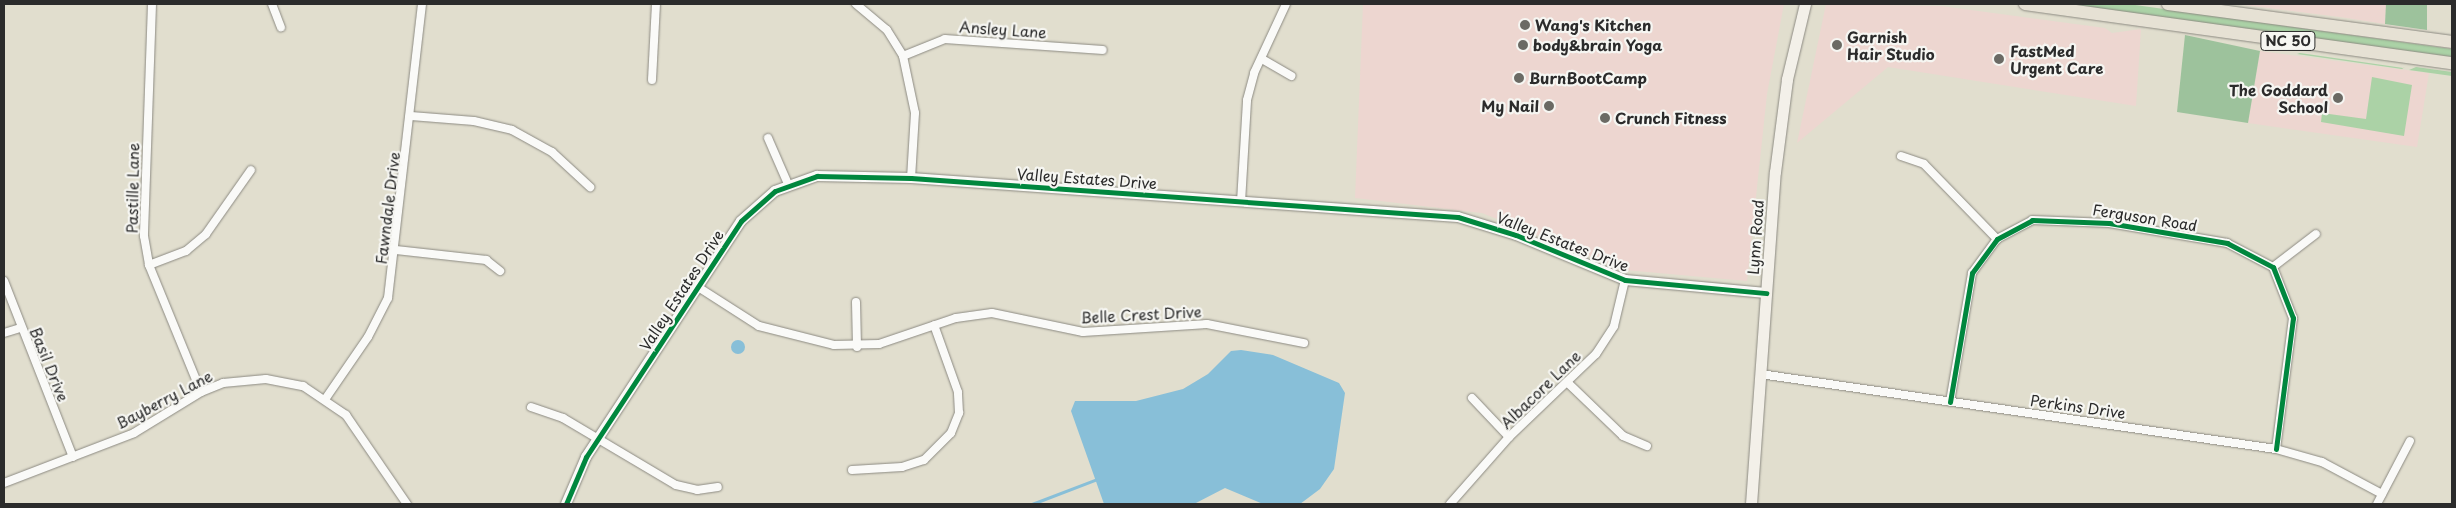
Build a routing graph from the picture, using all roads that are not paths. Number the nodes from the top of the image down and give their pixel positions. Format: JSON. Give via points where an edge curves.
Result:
{"nodes":[{"id":1,"x":152,"y":4,"type":"edge"},
{"id":2,"x":272,"y":4,"type":"edge"},
{"id":3,"x":422,"y":4,"type":"edge"},
{"id":4,"x":656,"y":4,"type":"edge"},
{"id":5,"x":856,"y":4,"type":"edge"},
{"id":6,"x":1286,"y":4,"type":"edge"},
{"id":7,"x":1805,"y":4,"type":"edge"},
{"id":8,"x":2025,"y":4,"type":"edge"},
{"id":9,"x":2168,"y":4,"type":"edge"},
{"id":10,"x":281,"y":27,"type":"dead end"},
{"id":11,"x":2452,"y":42,"type":"edge"},
{"id":12,"x":1103,"y":50,"type":"dead end"},
{"id":13,"x":903,"y":56,"type":"junction"},
{"id":14,"x":1262,"y":59,"type":"junction"},
{"id":15,"x":2452,"y":63,"type":"edge"},
{"id":16,"x":1292,"y":76,"type":"dead end"},
{"id":17,"x":652,"y":80,"type":"dead end"},
{"id":18,"x":411,"y":116,"type":"junction"},
{"id":19,"x":768,"y":138,"type":"dead end"},
{"id":20,"x":1901,"y":156,"type":"dead end"},
{"id":21,"x":251,"y":170,"type":"dead end"},
{"id":22,"x":911,"y":178,"type":"junction"},
{"id":23,"x":788,"y":184,"type":"junction"},
{"id":24,"x":590,"y":187,"type":"dead end"},
{"id":25,"x":1241,"y":202,"type":"junction"},
{"id":26,"x":2316,"y":234,"type":"dead end"},
{"id":27,"x":1997,"y":239,"type":"junction"},
{"id":28,"x":396,"y":250,"type":"junction"},
{"id":29,"x":149,"y":265,"type":"junction"},
{"id":30,"x":2273,"y":267,"type":"junction"},
{"id":31,"x":500,"y":271,"type":"dead end"},
{"id":32,"x":1625,"y":280,"type":"junction"},
{"id":33,"x":4,"y":281,"type":"edge"},
{"id":34,"x":698,"y":287,"type":"junction"},
{"id":35,"x":1766,"y":293,"type":"junction"},
{"id":36,"x":856,"y":302,"type":"dead end"},
{"id":37,"x":934,"y":325,"type":"junction"},
{"id":38,"x":20,"y":328,"type":"junction"},
{"id":39,"x":4,"y":333,"type":"edge"},
{"id":40,"x":1304,"y":343,"type":"dead end"},
{"id":41,"x":857,"y":347,"type":"junction"},
{"id":42,"x":1760,"y":374,"type":"junction"},
{"id":43,"x":1568,"y":382,"type":"junction"},
{"id":44,"x":201,"y":392,"type":"junction"},
{"id":45,"x":326,"y":398,"type":"junction"},
{"id":46,"x":1472,"y":398,"type":"dead end"},
{"id":47,"x":1950,"y":402,"type":"junction"},
{"id":48,"x":531,"y":407,"type":"dead end"},
{"id":49,"x":1509,"y":437,"type":"junction"},
{"id":50,"x":598,"y":439,"type":"junction"},
{"id":51,"x":2410,"y":441,"type":"dead end"},
{"id":52,"x":1647,"y":446,"type":"dead end"},
{"id":53,"x":2276,"y":448,"type":"junction"},
{"id":54,"x":72,"y":457,"type":"junction"},
{"id":55,"x":852,"y":470,"type":"dead end"},
{"id":56,"x":4,"y":483,"type":"edge"},
{"id":57,"x":718,"y":487,"type":"dead end"},
{"id":58,"x":2382,"y":494,"type":"junction"},
{"id":59,"x":407,"y":504,"type":"edge"},
{"id":60,"x":566,"y":504,"type":"edge"},
{"id":61,"x":1450,"y":504,"type":"edge"},
{"id":62,"x":1751,"y":504,"type":"edge"},
{"id":63,"x":2377,"y":504,"type":"edge"}],
"edges":[{"from":1,"to":29,"type":"street","name":"Pastille Lane","via":[[143,215]]},
{"from":2,"to":10,"type":"street"},
{"from":3,"to":18,"type":"street","name":"Fawndale Drive"},
{"from":4,"to":17,"type":"street"},
{"from":5,"to":13,"type":"street","via":[[868,9],[887,30]]},
{"from":6,"to":14,"type":"street"},
{"from":7,"to":35,"type":"main road","name":"Lynn Road","via":[[1780,126]]},
{"from":8,"to":15,"type":"main road","number":"NC 50"},
{"from":9,"to":11,"type":"main road","number":"NC 50"},
{"from":12,"to":13,"type":"street","name":"Ansley Lane","via":[[944,38]]},
{"from":13,"to":22,"type":"street","via":[[915,113]]},
{"from":14,"to":16,"type":"street"},
{"from":14,"to":25,"type":"street","via":[[1247,100]]},
{"from":18,"to":24,"type":"street","via":[[474,121],[512,130],[552,152]]},
{"from":18,"to":28,"type":"street","name":"Fawndale Drive"},
{"from":19,"to":23,"type":"street"},
{"from":20,"to":27,"type":"street","via":[[1924,164]]},
{"from":21,"to":29,"type":"street","via":[[206,234],[186,251]]},
{"from":22,"to":23,"type":"street","name":"Valley Estates Drive","via":[[835,174]]},
{"from":22,"to":25,"type":"street","name":"Valley Estates Drive"},
{"from":23,"to":34,"type":"street","name":"Valley Estates Drive","via":[[764,199],[741,221]]},
{"from":25,"to":32,"type":"street","name":"Valley Estates Drive","via":[[1476,221]]},
{"from":26,"to":30,"type":"street"},
{"from":27,"to":30,"type":"street","name":"Ferguson Road","via":[[2032,220],[2065,218],[2227,242]]},
{"from":27,"to":47,"type":"street","name":"Ferguson Road","via":[[1972,272]]},
{"from":28,"to":31,"type":"street","via":[[486,260]]},
{"from":28,"to":45,"type":"street","name":"Fawndale Drive","via":[[381,314]]},
{"from":29,"to":44,"type":"street","name":"Pastille Lane"},
{"from":30,"to":53,"type":"street","via":[[2293,318]]},
{"from":32,"to":35,"type":"street","name":"Valley Estates Drive"},
{"from":32,"to":43,"type":"street","name":"Albacore Lane","via":[[1607,340]]},
{"from":33,"to":38,"type":"street","name":"Basil Drive"},
{"from":34,"to":41,"type":"street","name":"Belle Crest Drive","via":[[769,330]]},
{"from":34,"to":50,"type":"street","name":"Valley Estates Drive"},
{"from":35,"to":42,"type":"main road","name":"Lynn Road"},
{"from":36,"to":41,"type":"street"},
{"from":37,"to":40,"type":"street","name":"Belle Crest Drive","via":[[992,313],[1083,332],[1206,324]]},
{"from":37,"to":41,"type":"street","name":"Belle Crest Drive"},
{"from":37,"to":55,"type":"street","via":[[958,392],[959,413],[951,434],[924,460],[902,467]]},
{"from":38,"to":39,"type":"street"},
{"from":38,"to":54,"type":"street","name":"Basil Drive"},
{"from":42,"to":47,"type":"street","name":"Perkins Drive"},
{"from":42,"to":62,"type":"main road","name":"Lynn Road"},
{"from":43,"to":49,"type":"street","name":"Albacore Lane"},
{"from":43,"to":52,"type":"street","via":[[1623,436]]},
{"from":44,"to":45,"type":"street","name":"Bayberry Lane","via":[[230,382],[266,379],[303,386]]},
{"from":44,"to":54,"type":"street","name":"Bayberry Lane","via":[[134,433]]},
{"from":45,"to":59,"type":"street","name":"Bayberry Lane","via":[[354,425],[388,483]]},
{"from":46,"to":49,"type":"street"},
{"from":47,"to":53,"type":"street","name":"Perkins Drive"},
{"from":48,"to":50,"type":"street","via":[[563,418]]},
{"from":49,"to":61,"type":"street","name":"Albacore Lane"},
{"from":50,"to":57,"type":"street","via":[[676,484],[696,490]]},
{"from":50,"to":60,"type":"street","name":"Valley Estates Drive","via":[[578,470]]},
{"from":51,"to":58,"type":"street"},
{"from":53,"to":58,"type":"street","name":"Perkins Drive","via":[[2322,462]]},
{"from":54,"to":56,"type":"street","name":"Bayberry Lane"},
{"from":58,"to":63,"type":"street"}]}
